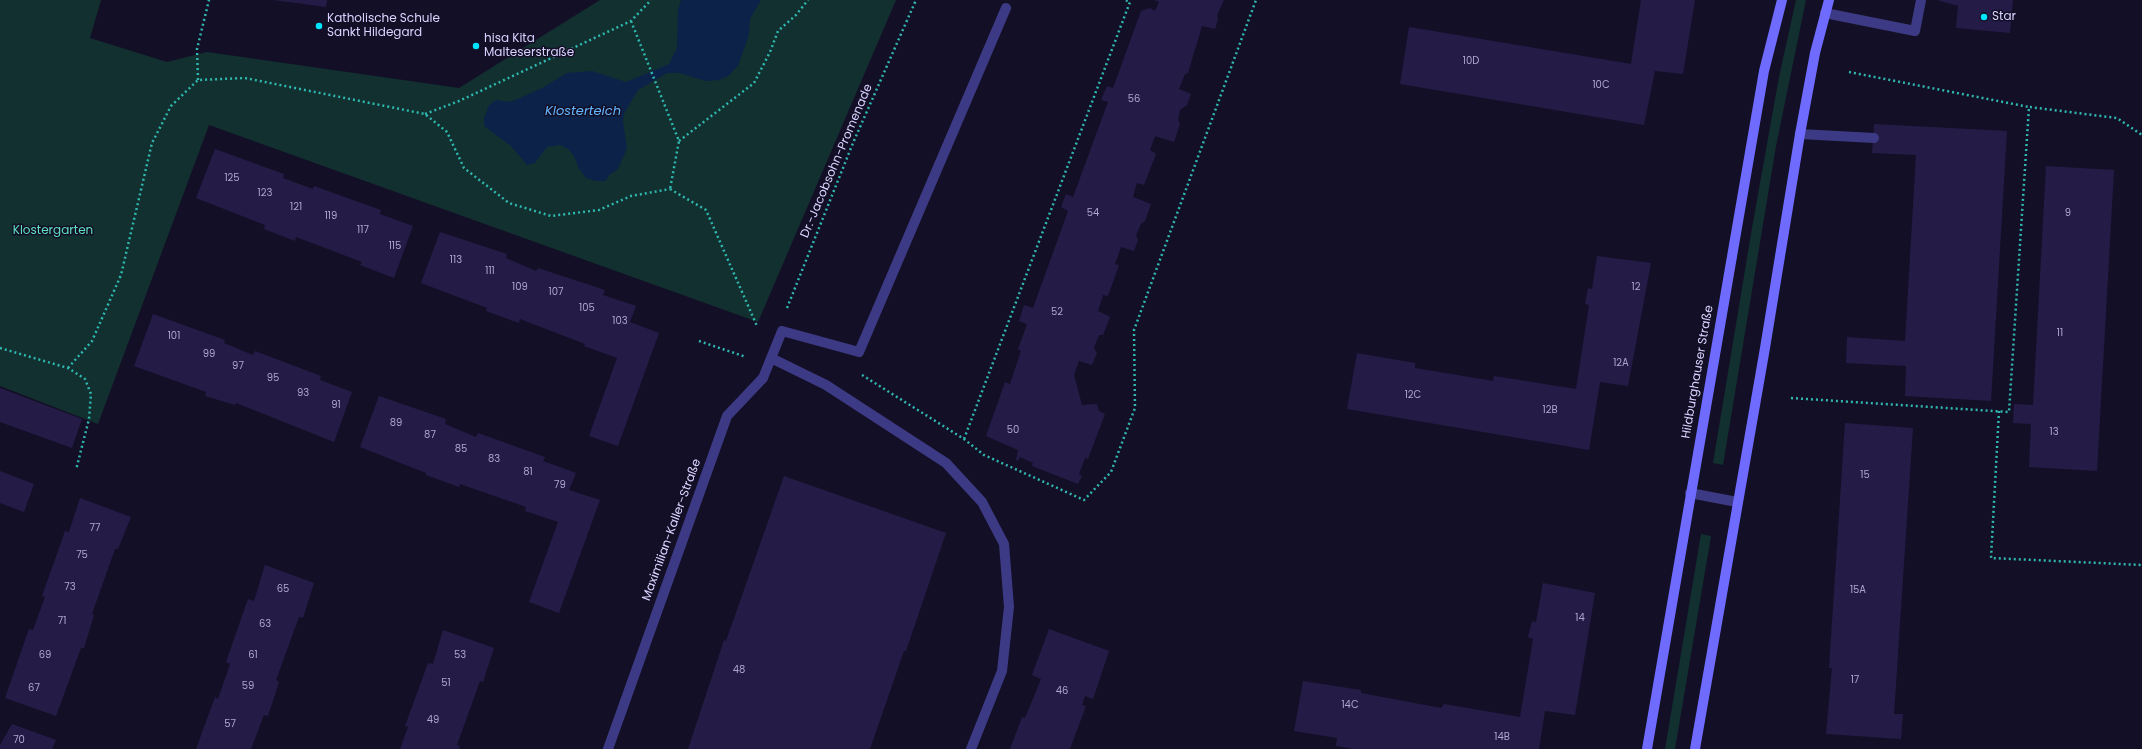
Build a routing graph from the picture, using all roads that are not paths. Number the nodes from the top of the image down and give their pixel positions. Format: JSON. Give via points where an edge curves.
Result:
{"nodes":[{"id":1,"x":1782,"y":0,"type":"edge"},
{"id":2,"x":1829,"y":0,"type":"edge"},
{"id":3,"x":1921,"y":0,"type":"edge"},
{"id":4,"x":1006,"y":8,"type":"dead end"},
{"id":5,"x":1825,"y":13,"type":"junction"},
{"id":6,"x":1800,"y":134,"type":"junction"},
{"id":7,"x":1874,"y":138,"type":"dead end"},
{"id":8,"x":770,"y":361,"type":"junction"},
{"id":9,"x":1690,"y":494,"type":"junction"},
{"id":10,"x":1737,"y":502,"type":"junction"},
{"id":11,"x":608,"y":749,"type":"edge"},
{"id":12,"x":971,"y":749,"type":"edge"},
{"id":13,"x":1647,"y":749,"type":"edge"},
{"id":14,"x":1696,"y":749,"type":"edge"}],
"edges":[{"from":1,"to":9,"type":"main road","name":"Hildburghauser Straße","via":[[1764,71]]},
{"from":2,"to":5,"type":"main road"},
{"from":3,"to":5,"type":"street","via":[[1915,31]]},
{"from":4,"to":8,"type":"street","name":"Maximilian-Kaller-Straße","via":[[859,352],[782,331]]},
{"from":5,"to":6,"type":"main road","via":[[1814,53]]},
{"from":6,"to":7,"type":"street"},
{"from":6,"to":10,"type":"main road"},
{"from":8,"to":11,"type":"street","name":"Maximilian-Kaller-Straße","via":[[762,378],[728,416]]},
{"from":8,"to":12,"type":"street","via":[[826,385],[946,463],[982,502],[1004,544],[1009,607],[1002,671]]},
{"from":9,"to":10,"type":"street"},
{"from":9,"to":13,"type":"main road","name":"Hildburghauser Straße"},
{"from":10,"to":14,"type":"main road"}]}
